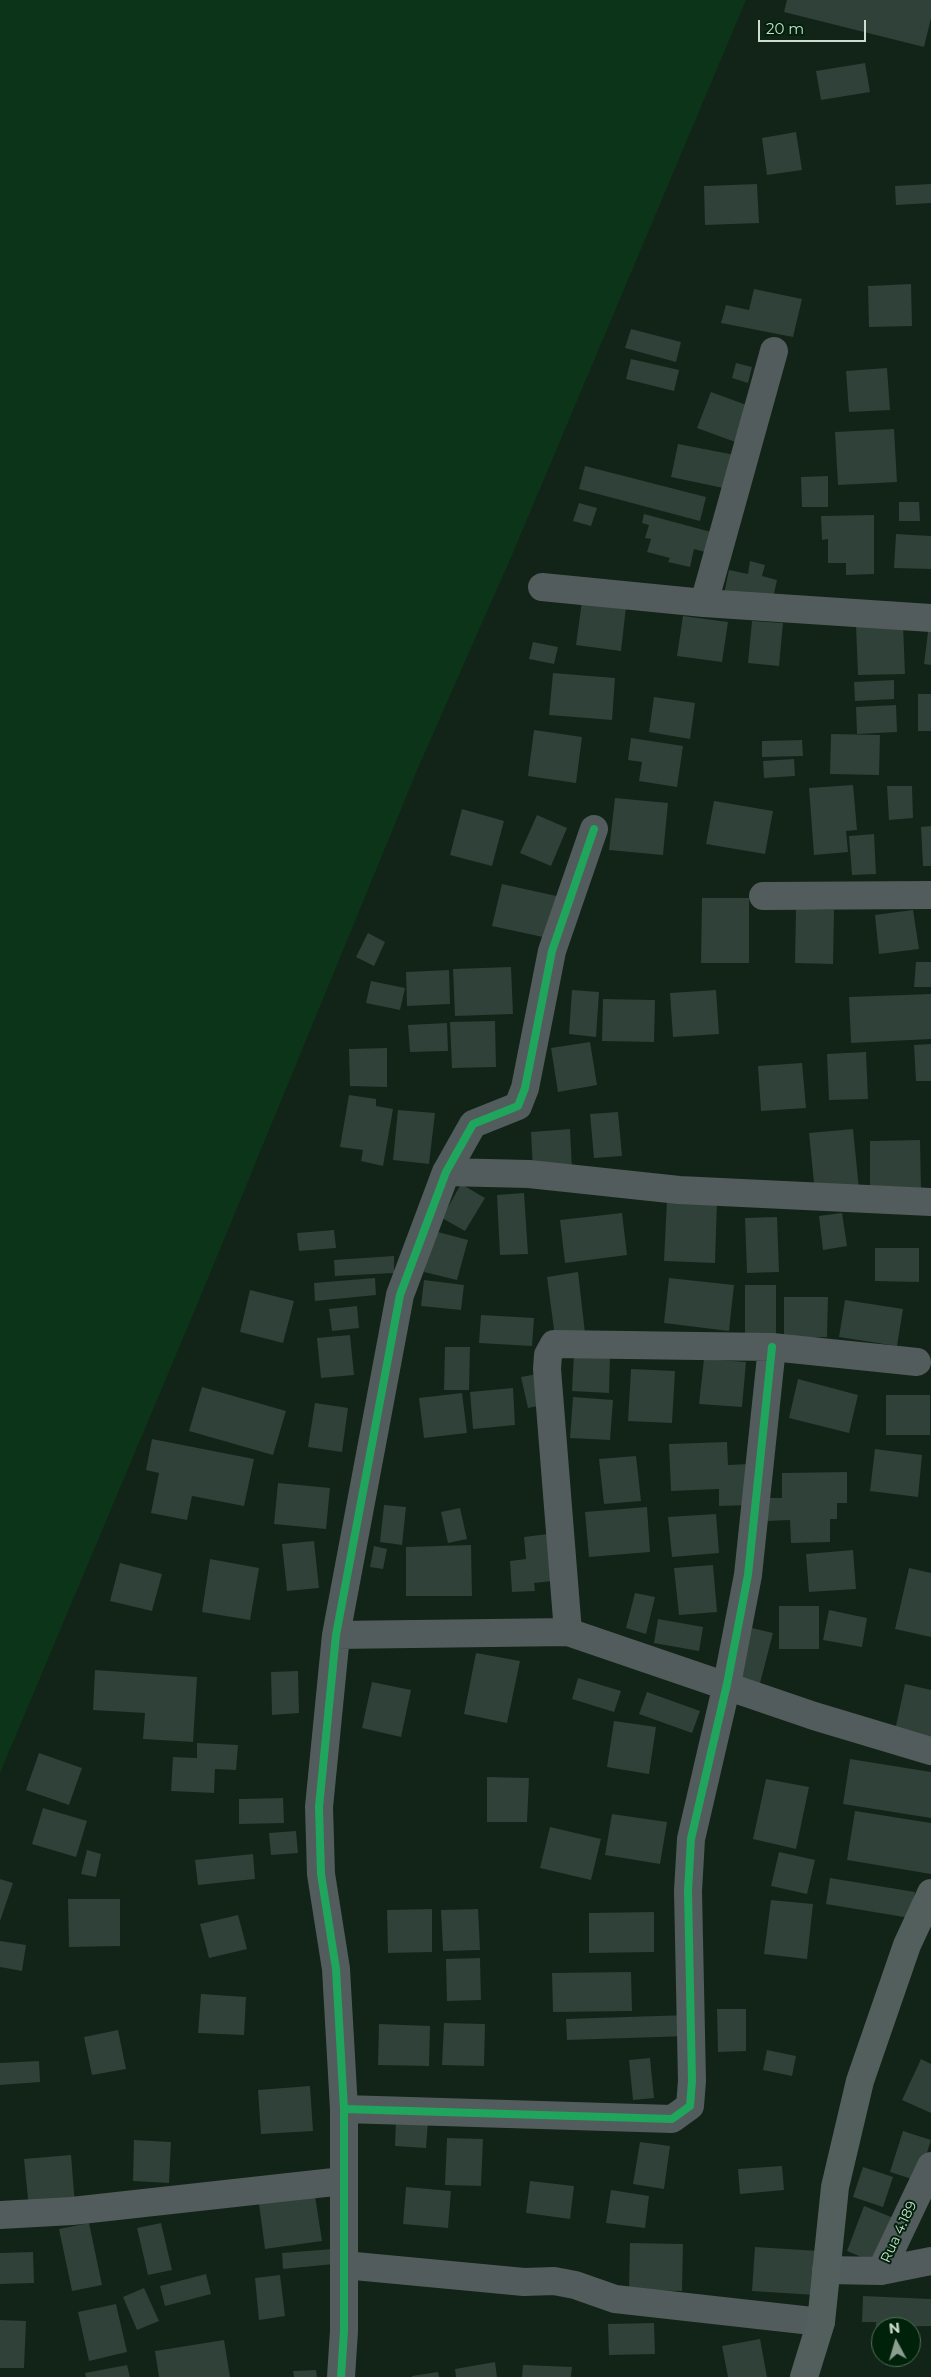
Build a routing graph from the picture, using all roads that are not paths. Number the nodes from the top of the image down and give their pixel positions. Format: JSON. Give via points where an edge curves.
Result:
{"nodes":[{"id":1,"x":774,"y":351,"type":"dead end"},
{"id":2,"x":542,"y":587,"type":"dead end"},
{"id":3,"x":704,"y":603,"type":"junction"},
{"id":4,"x":931,"y":618,"type":"edge"},
{"id":5,"x":594,"y":829,"type":"dead end"},
{"id":6,"x":931,"y":895,"type":"edge"},
{"id":7,"x":763,"y":896,"type":"dead end"},
{"id":8,"x":446,"y":1172,"type":"junction"},
{"id":9,"x":931,"y":1202,"type":"edge"},
{"id":10,"x":772,"y":1347,"type":"junction"},
{"id":11,"x":917,"y":1362,"type":"dead end"},
{"id":12,"x":568,"y":1632,"type":"junction"},
{"id":13,"x":336,"y":1635,"type":"junction"},
{"id":14,"x":727,"y":1684,"type":"junction"},
{"id":15,"x":931,"y":1751,"type":"edge"},
{"id":16,"x":931,"y":1893,"type":"edge"},
{"id":17,"x":344,"y":2109,"type":"junction"},
{"id":18,"x":931,"y":2166,"type":"edge"},
{"id":19,"x":343,"y":2181,"type":"junction"},
{"id":20,"x":0,"y":2214,"type":"edge"},
{"id":21,"x":931,"y":2261,"type":"edge"},
{"id":22,"x":344,"y":2265,"type":"junction"},
{"id":23,"x":826,"y":2270,"type":"junction"},
{"id":24,"x":881,"y":2271,"type":"junction"},
{"id":25,"x":821,"y":2322,"type":"junction"},
{"id":26,"x":341,"y":2377,"type":"edge"},
{"id":27,"x":804,"y":2377,"type":"edge"}],
"edges":[{"from":1,"to":3,"type":"street"},
{"from":2,"to":3,"type":"street"},
{"from":3,"to":4,"type":"street"},
{"from":5,"to":8,"type":"street","via":[[552,951],[525,1088],[518,1106],[473,1124]]},
{"from":6,"to":7,"type":"street"},
{"from":8,"to":9,"type":"street","via":[[529,1174],[678,1190]]},
{"from":8,"to":13,"type":"street","via":[[400,1295]]},
{"from":10,"to":11,"type":"street"},
{"from":10,"to":12,"type":"street","via":[[554,1344],[546,1369]]},
{"from":10,"to":14,"type":"street","via":[[748,1576]]},
{"from":12,"to":13,"type":"street"},
{"from":12,"to":14,"type":"street"},
{"from":13,"to":17,"type":"street","via":[[319,1806],[321,1874],[336,1968]]},
{"from":14,"to":15,"type":"street","via":[[814,1716]]},
{"from":14,"to":17,"type":"street","via":[[691,1839],[688,1891],[690,2106],[672,2119]]},
{"from":16,"to":23,"type":"street","via":[[906,1944],[860,2081],[835,2187]]},
{"from":17,"to":19,"type":"street"},
{"from":18,"to":24,"type":"street","name":"Rua 4.189"},
{"from":19,"to":20,"type":"street","via":[[72,2211]]},
{"from":19,"to":22,"type":"street"},
{"from":21,"to":24,"type":"street"},
{"from":22,"to":25,"type":"street","via":[[524,2282],[554,2281],[615,2299]]},
{"from":22,"to":26,"type":"street"},
{"from":23,"to":24,"type":"street"},
{"from":23,"to":25,"type":"street"},
{"from":25,"to":27,"type":"street"}]}
